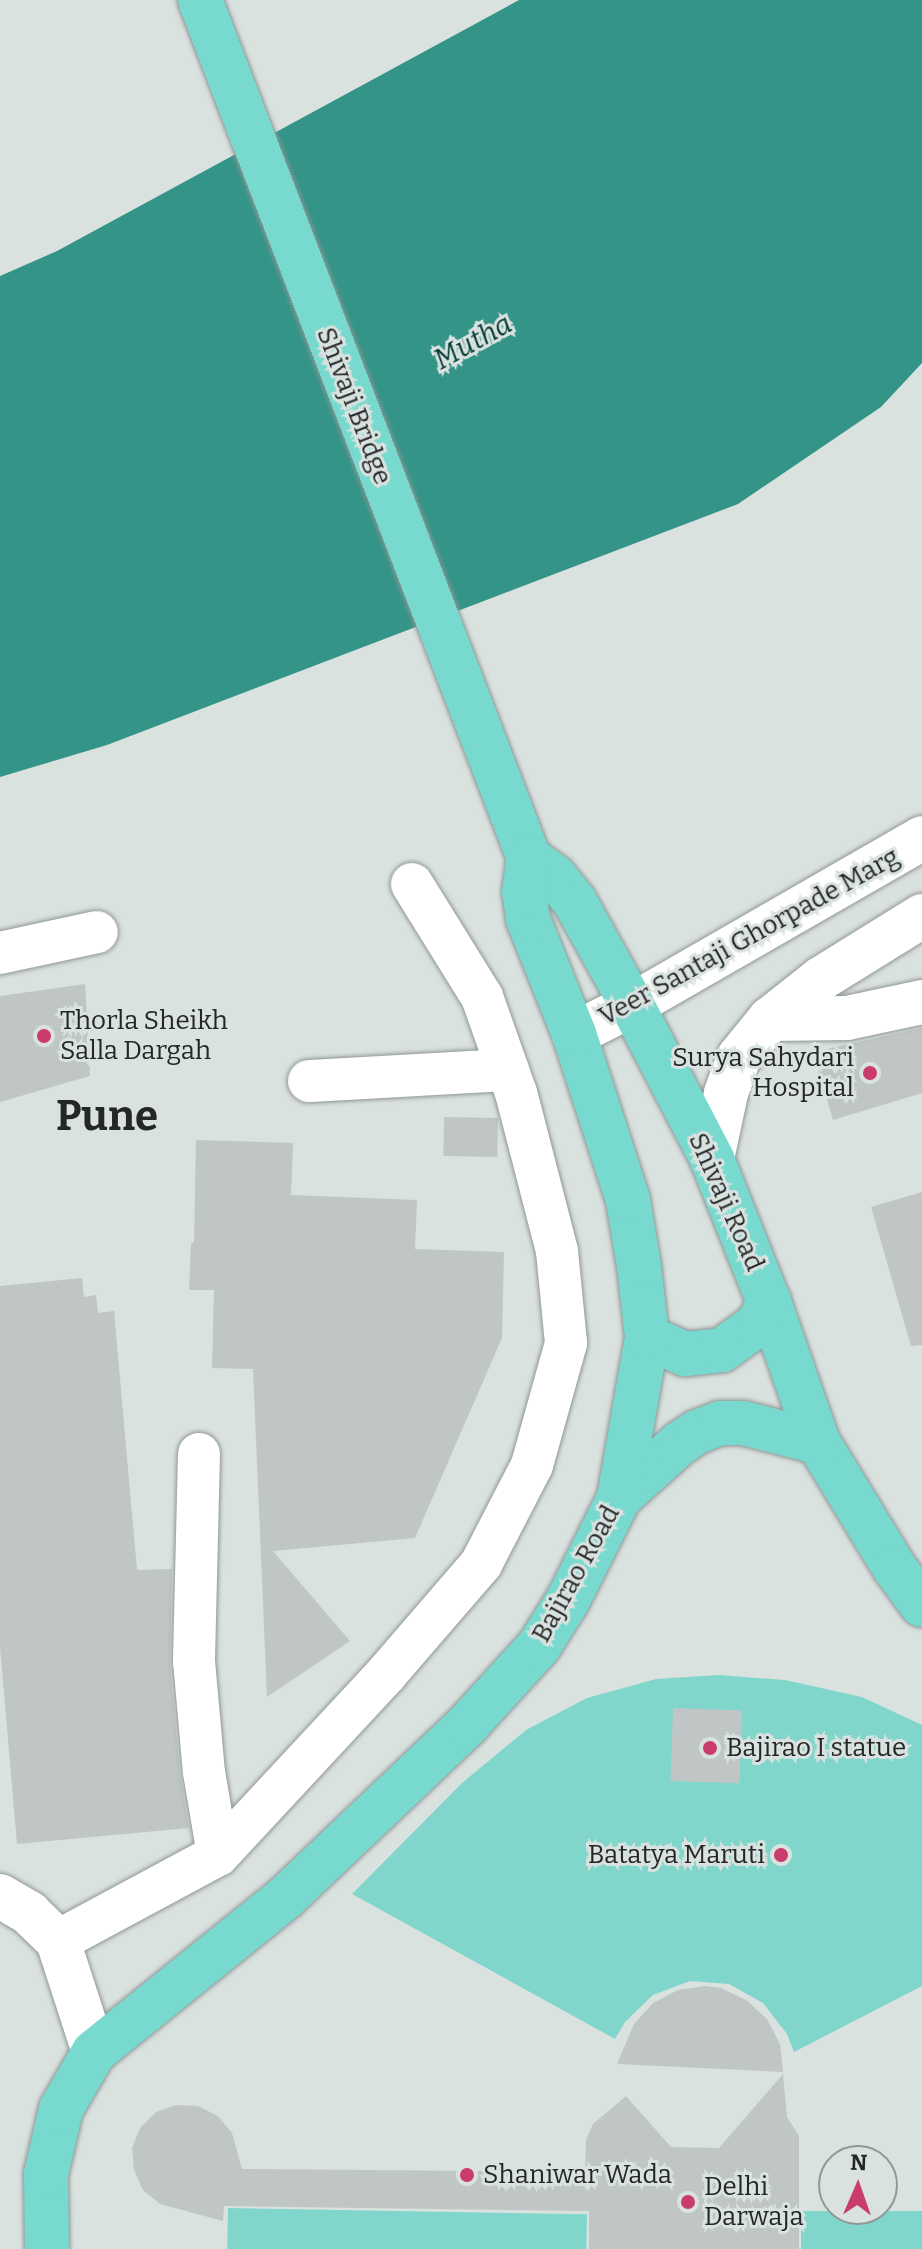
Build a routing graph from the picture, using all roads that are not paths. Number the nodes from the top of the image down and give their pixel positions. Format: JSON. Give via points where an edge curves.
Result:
{"nodes":[{"id":1,"x":200,"y":0,"type":"edge"},
{"id":2,"x":511,"y":811,"type":"joint"},
{"id":3,"x":922,"y":838,"type":"edge"},
{"id":4,"x":529,"y":858,"type":"junction"},
{"id":5,"x":412,"y":884,"type":"dead end"},
{"id":6,"x":922,"y":916,"type":"edge"},
{"id":7,"x":97,"y":932,"type":"dead end"},
{"id":8,"x":0,"y":953,"type":"edge"},
{"id":9,"x":922,"y":1002,"type":"edge"},
{"id":10,"x":632,"y":1005,"type":"junction"},
{"id":11,"x":770,"y":1019,"type":"junction"},
{"id":12,"x":574,"y":1034,"type":"junction"},
{"id":13,"x":508,"y":1070,"type":"junction"},
{"id":14,"x":309,"y":1081,"type":"dead end"},
{"id":15,"x":712,"y":1159,"type":"junction"},
{"id":16,"x":769,"y":1302,"type":"junction"},
{"id":17,"x":647,"y":1337,"type":"junction"},
{"id":18,"x":818,"y":1442,"type":"junction"},
{"id":19,"x":199,"y":1454,"type":"dead end"},
{"id":20,"x":619,"y":1498,"type":"junction"},
{"id":21,"x":922,"y":1605,"type":"edge"},
{"id":22,"x":218,"y":1855,"type":"junction"},
{"id":23,"x":0,"y":1896,"type":"edge"},
{"id":24,"x":58,"y":1941,"type":"junction"},
{"id":25,"x":94,"y":2052,"type":"junction"},
{"id":26,"x":47,"y":2249,"type":"edge"}],
"edges":[{"from":1,"to":2,"type":"highway","name":"Shivaji Bridge"},
{"from":2,"to":4,"type":"highway","name":"Shivaji Road"},
{"from":3,"to":10,"type":"main road","name":"Veer Santaji Ghorpade Marg"},
{"from":4,"to":10,"type":"highway","name":"Shivaji Road","via":[[555,877],[575,902]]},
{"from":4,"to":12,"type":"highway","name":"Bajirao Road","via":[[524,892],[528,919]]},
{"from":5,"to":13,"type":"street","via":[[482,997]]},
{"from":6,"to":11,"type":"main road","via":[[822,978]]},
{"from":7,"to":8,"type":"street"},
{"from":9,"to":11,"type":"main road","via":[[847,1018]]},
{"from":10,"to":12,"type":"main road","name":"Veer Santaji Ghorpade Marg"},
{"from":10,"to":15,"type":"highway","name":"Shivaji Road"},
{"from":11,"to":15,"type":"main road","via":[[739,1057]]},
{"from":12,"to":17,"type":"highway","name":"Bajirao Road","via":[[628,1200]]},
{"from":13,"to":14,"type":"street"},
{"from":13,"to":22,"type":"street","via":[[557,1251],[566,1343],[532,1465],[481,1564]]},
{"from":15,"to":16,"type":"highway","name":"Shivaji Road"},
{"from":16,"to":17,"type":"highway","via":[[758,1324],[722,1350],[685,1354]]},
{"from":16,"to":18,"type":"highway","name":"Shivaji Road"},
{"from":17,"to":20,"type":"highway","name":"Bajirao Road"},
{"from":18,"to":20,"type":"highway","via":[[743,1423],[720,1423],[679,1444]]},
{"from":18,"to":21,"type":"highway","name":"Shivaji Road"},
{"from":19,"to":22,"type":"street","via":[[194,1661]]},
{"from":20,"to":25,"type":"highway","name":"Bajirao Road","via":[[539,1646],[468,1724],[286,1897]]},
{"from":22,"to":24,"type":"street"},
{"from":23,"to":24,"type":"main road","via":[[29,1913]]},
{"from":24,"to":25,"type":"main road"},
{"from":25,"to":26,"type":"highway","name":"Bajirao Road","via":[[61,2109],[46,2174]]}]}
